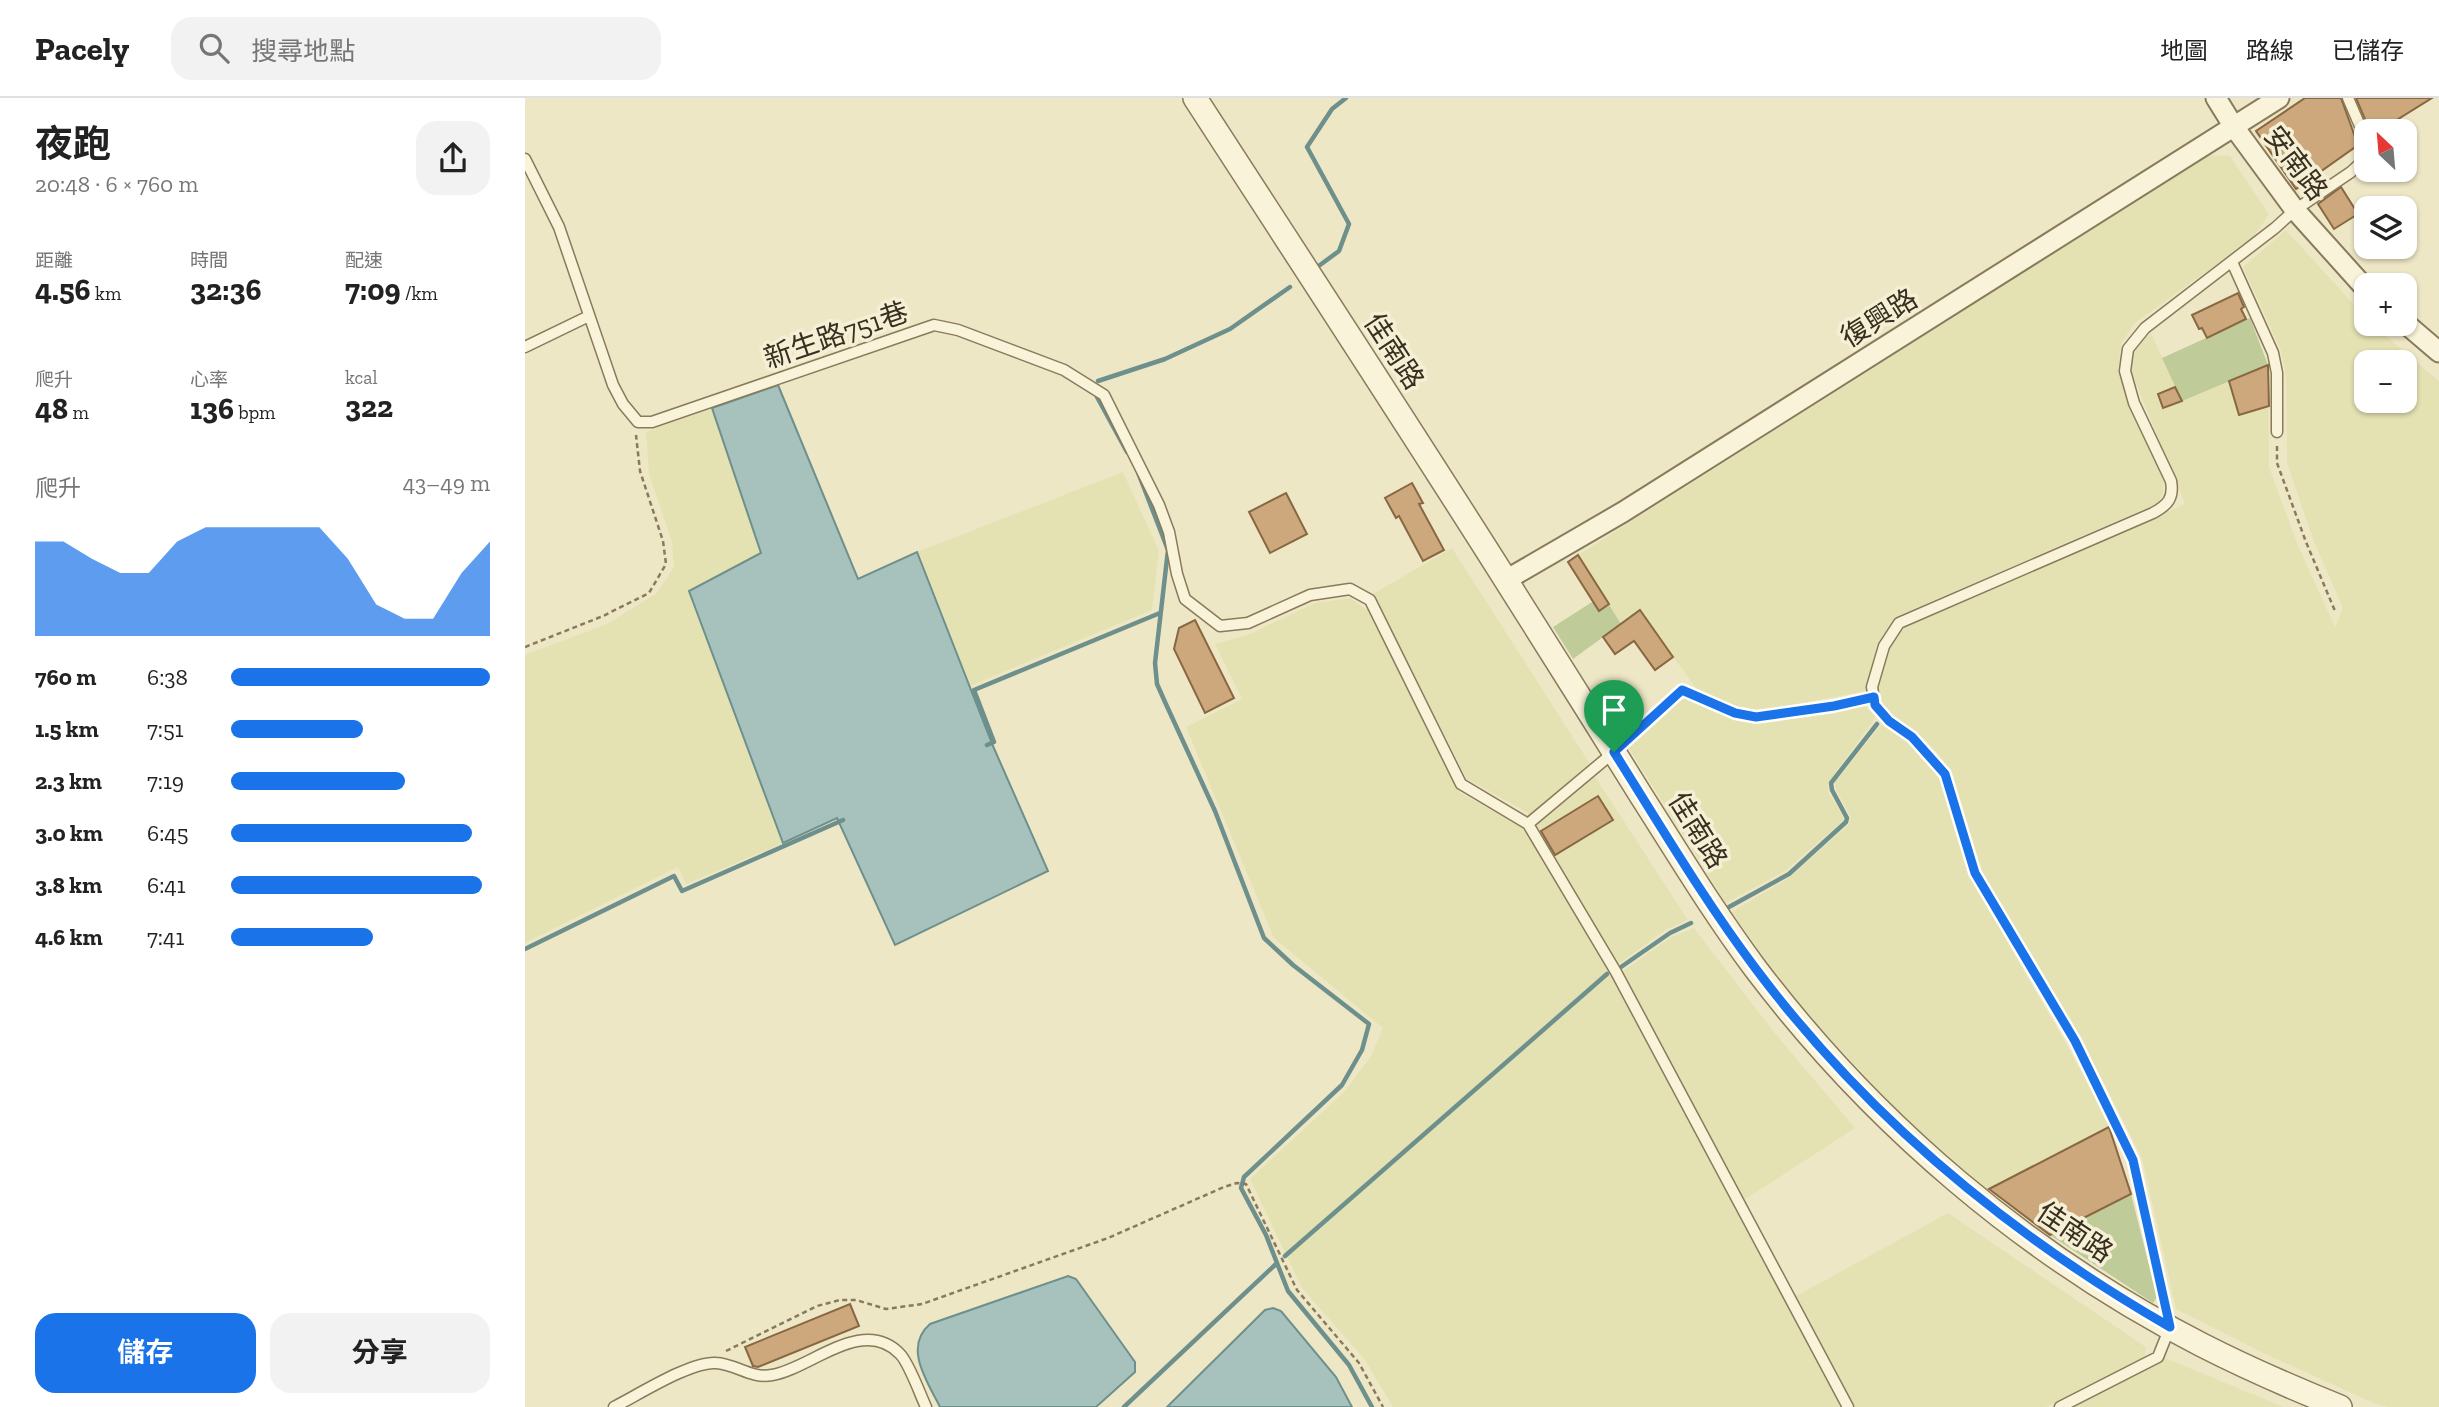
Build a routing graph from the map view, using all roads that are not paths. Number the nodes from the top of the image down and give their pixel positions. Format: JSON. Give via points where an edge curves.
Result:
{"nodes":[{"id":1,"x":1195,"y":98,"type":"edge"},
{"id":2,"x":2215,"y":98,"type":"edge"},
{"id":3,"x":2279,"y":98,"type":"edge"},
{"id":4,"x":2348,"y":98,"type":"edge"},
{"id":5,"x":2357,"y":119,"type":"edge"},
{"id":6,"x":2234,"y":127,"type":"junction"},
{"id":7,"x":525,"y":159,"type":"edge"},
{"id":8,"x":2354,"y":169,"type":"edge"},
{"id":9,"x":2295,"y":210,"type":"junction"},
{"id":10,"x":2232,"y":262,"type":"junction"},
{"id":11,"x":2354,"y":278,"type":"edge"},
{"id":12,"x":589,"y":316,"type":"junction"},
{"id":13,"x":2417,"y":333,"type":"edge"},
{"id":14,"x":525,"y":347,"type":"edge"},
{"id":15,"x":2439,"y":352,"type":"edge"},
{"id":16,"x":2277,"y":432,"type":"road end"},
{"id":17,"x":1506,"y":580,"type":"junction"},
{"id":18,"x":1614,"y":752,"type":"junction"},
{"id":19,"x":1528,"y":824,"type":"junction"},
{"id":20,"x":2170,"y":1327,"type":"junction"},
{"id":21,"x":614,"y":1407,"type":"edge"},
{"id":22,"x":926,"y":1407,"type":"edge"},
{"id":23,"x":1848,"y":1407,"type":"edge"},
{"id":24,"x":2060,"y":1407,"type":"edge"},
{"id":25,"x":2340,"y":1407,"type":"edge"}],
"edges":[{"from":1,"to":17,"type":"street","name":"佳南路"},
{"from":2,"to":6,"type":"street","name":"安南路"},
{"from":3,"to":6,"type":"street","name":"復興路"},
{"from":4,"to":5,"type":"lane"},
{"from":6,"to":9,"type":"street","name":"安南路"},
{"from":6,"to":17,"type":"street","name":"復興路","via":[[1635,505]]},
{"from":7,"to":12,"type":"lane","via":[[559,227]]},
{"from":8,"to":9,"type":"lane"},
{"from":9,"to":10,"type":"lane"},
{"from":9,"to":11,"type":"street","name":"安南路"},
{"from":10,"to":16,"type":"lane","via":[[2273,353]]},
{"from":10,"to":20,"type":"lane","via":[[2145,328],[2128,349],[2126,371],[2134,403],[2171,481],[2170,501],[2153,513],[1899,623],[1884,646],[1872,687],[1875,705],[1945,774],[1975,873],[2075,1041],[2133,1160]]},
{"from":12,"to":14,"type":"lane"},
{"from":12,"to":19,"type":"lane","name":"新生路751巷","via":[[613,385],[638,422],[652,422],[934,325],[1064,370],[1104,395],[1159,505],[1185,599],[1220,626],[1248,623],[1310,595],[1350,589],[1370,600],[1461,784]]},
{"from":13,"to":15,"type":"street"},
{"from":17,"to":18,"type":"street","name":"佳南路"},
{"from":18,"to":19,"type":"lane"},
{"from":18,"to":20,"type":"street","name":"佳南路","via":[[1709,904],[1758,971],[1856,1086],[1918,1147],[2019,1231]]},
{"from":19,"to":23,"type":"lane","via":[[1616,972]]},
{"from":20,"to":24,"type":"lane","via":[[2158,1357]]},
{"from":20,"to":25,"type":"street","name":"佳南路"},
{"from":21,"to":22,"type":"lane","via":[[703,1362],[720,1363],[758,1377],[775,1375],[839,1346],[872,1340],[901,1355]]}]}
